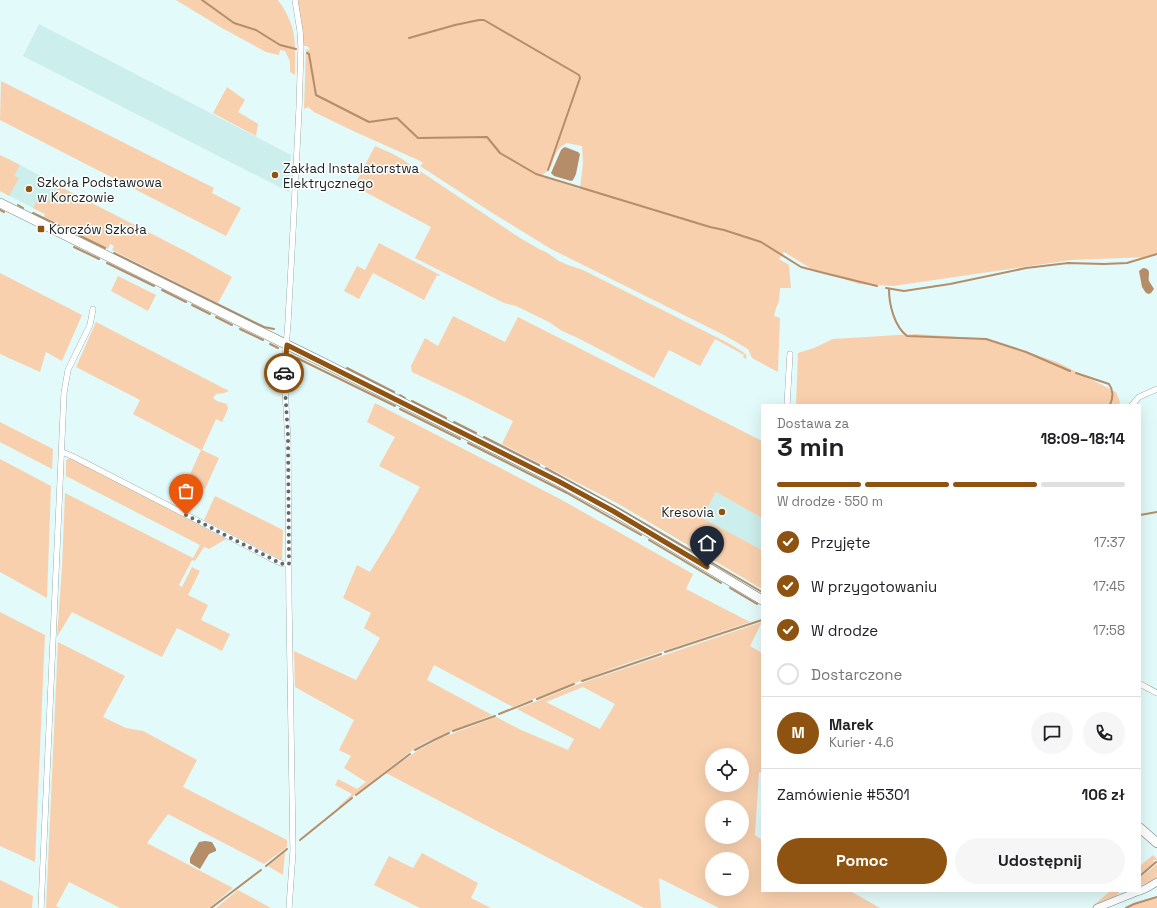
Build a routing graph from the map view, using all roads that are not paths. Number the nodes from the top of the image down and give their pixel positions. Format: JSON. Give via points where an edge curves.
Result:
{"nodes":[{"id":1,"x":295,"y":0,"type":"edge"},
{"id":2,"x":0,"y":203,"type":"edge"},
{"id":3,"x":93,"y":309,"type":"dead end"},
{"id":4,"x":287,"y":345,"type":"junction"},
{"id":5,"x":790,"y":354,"type":"dead end"},
{"id":6,"x":1157,"y":389,"type":"edge"},
{"id":7,"x":787,"y":404,"type":"edge"},
{"id":8,"x":1133,"y":404,"type":"edge"},
{"id":9,"x":62,"y":452,"type":"junction"},
{"id":10,"x":289,"y":564,"type":"junction"},
{"id":11,"x":761,"y":599,"type":"edge"},
{"id":12,"x":1141,"y":685,"type":"edge"},
{"id":13,"x":1157,"y":693,"type":"edge"},
{"id":14,"x":1141,"y":829,"type":"edge"},
{"id":15,"x":1157,"y":843,"type":"edge"},
{"id":16,"x":1157,"y":882,"type":"edge"},
{"id":17,"x":1157,"y":886,"type":"edge"},
{"id":18,"x":1142,"y":890,"type":"edge"},
{"id":19,"x":1137,"y":892,"type":"edge"},
{"id":20,"x":41,"y":908,"type":"edge"},
{"id":21,"x":290,"y":908,"type":"edge"},
{"id":22,"x":1097,"y":908,"type":"edge"}],
"edges":[{"from":1,"to":4,"type":"street","via":[[301,47]]},
{"from":2,"to":4,"type":"main road"},
{"from":3,"to":9,"type":"street","via":[[90,325],[70,366],[66,381]]},
{"from":4,"to":10,"type":"street","via":[[284,379],[288,436]]},
{"from":4,"to":11,"type":"main road","via":[[558,481]]},
{"from":5,"to":7,"type":"street"},
{"from":6,"to":8,"type":"street","via":[[1139,397]]},
{"from":9,"to":10,"type":"street","via":[[276,561]]},
{"from":9,"to":20,"type":"street"},
{"from":10,"to":21,"type":"street","via":[[293,850]]},
{"from":12,"to":13,"type":"street"},
{"from":14,"to":15,"type":"main road"},
{"from":16,"to":18,"type":"street"},
{"from":17,"to":18,"type":"street"},
{"from":19,"to":22,"type":"street"}]}
